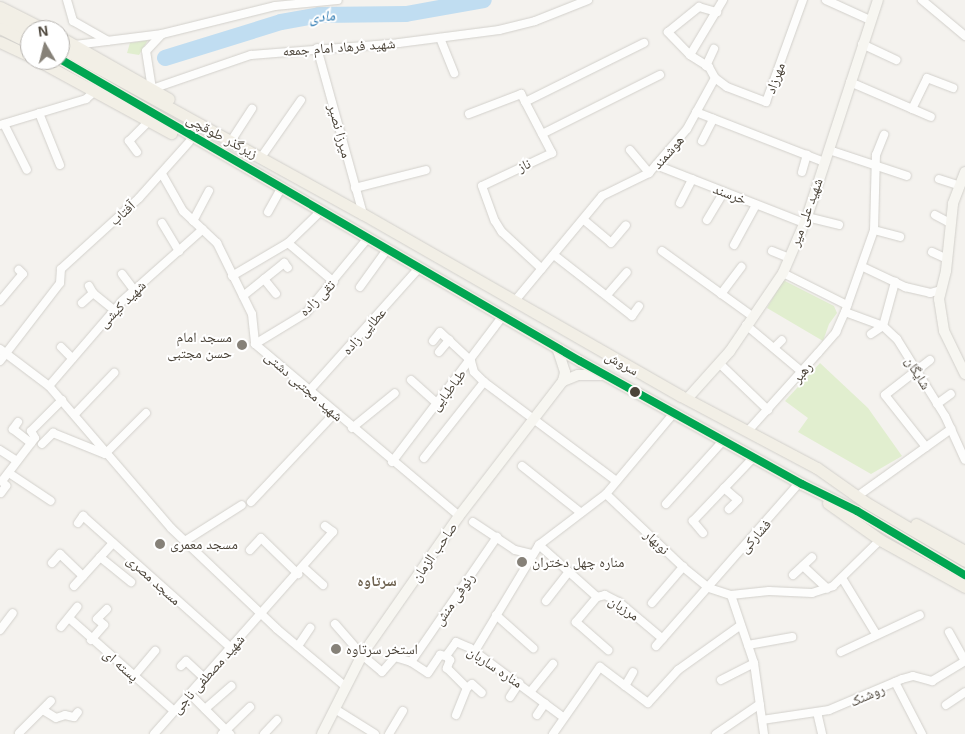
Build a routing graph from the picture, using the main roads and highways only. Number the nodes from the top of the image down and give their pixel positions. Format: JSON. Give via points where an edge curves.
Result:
{"nodes":[{"id":1,"x":0,"y":7,"type":"edge"},
{"id":2,"x":0,"y":17,"type":"edge"},
{"id":3,"x":26,"y":20,"type":"edge"},
{"id":4,"x":20,"y":26,"type":"edge"},
{"id":5,"x":0,"y":28,"type":"edge"},
{"id":6,"x":20,"y":38,"type":"edge"},
{"id":7,"x":0,"y":42,"type":"edge"},
{"id":8,"x":70,"y":43,"type":"edge"},
{"id":9,"x":20,"y":51,"type":"edge"},
{"id":10,"x":70,"y":53,"type":"edge"},
{"id":11,"x":70,"y":65,"type":"edge"},
{"id":12,"x":57,"y":70,"type":"edge"},
{"id":13,"x":278,"y":167,"type":"junction"},
{"id":14,"x":275,"y":187,"type":"junction"},
{"id":15,"x":816,"y":468,"type":"junction"},
{"id":16,"x":800,"y":484,"type":"junction"},
{"id":17,"x":965,"y":551,"type":"edge"},
{"id":18,"x":965,"y":561,"type":"edge"},
{"id":19,"x":965,"y":575,"type":"edge"},
{"id":20,"x":965,"y":587,"type":"edge"}],
"edges":[{"from":1,"to":3,"type":"main road"},
{"from":2,"to":4,"type":"main road"},
{"from":5,"to":6,"type":"main road"},
{"from":7,"to":9,"type":"main road"},
{"from":8,"to":13,"type":"main road","via":[[152,89]]},
{"from":10,"to":13,"type":"main road","name":"زیرگذر طوقچی"},
{"from":11,"to":14,"type":"main road","name":"سروش"},
{"from":12,"to":14,"type":"main road"},
{"from":13,"to":15,"type":"main road","name":"سروش","via":[[687,399]]},
{"from":14,"to":16,"type":"main road","name":"سروش"},
{"from":15,"to":17,"type":"main road"},
{"from":15,"to":18,"type":"main road","name":"سروش","via":[[865,502]]},
{"from":16,"to":19,"type":"main road","via":[[857,511]]},
{"from":16,"to":20,"type":"main road","via":[[880,540]]}]}
